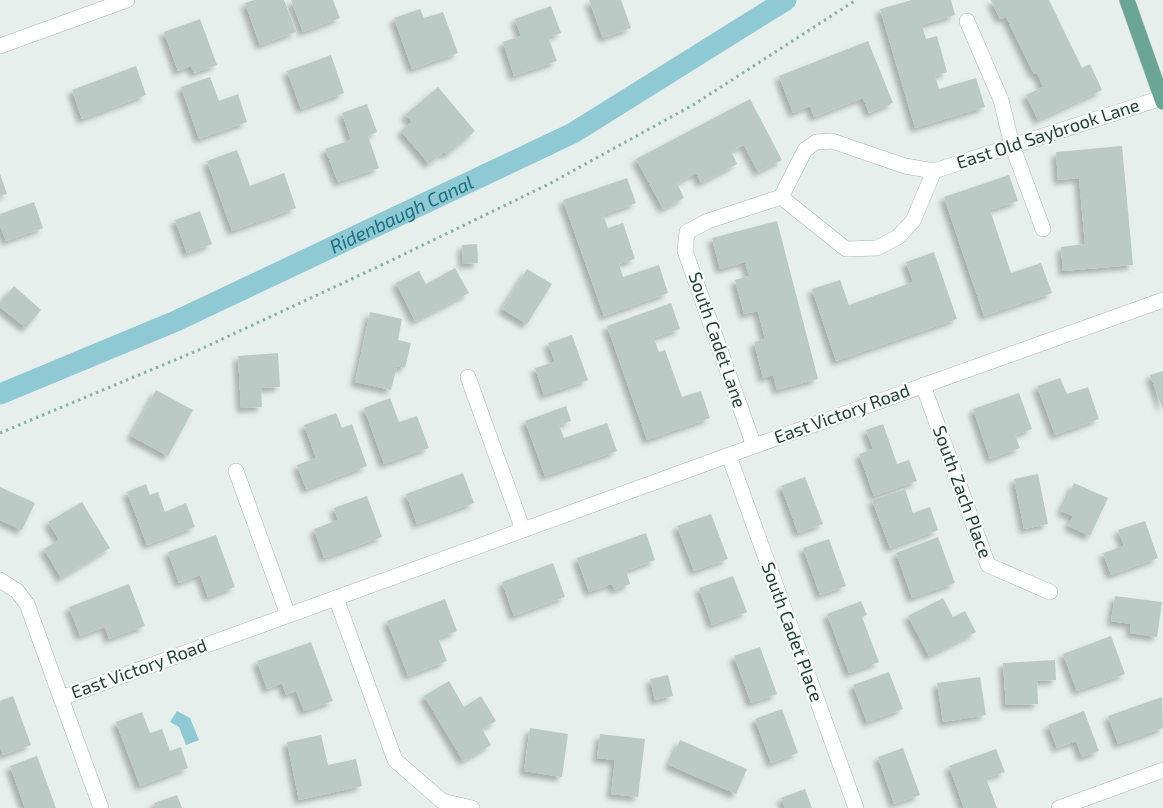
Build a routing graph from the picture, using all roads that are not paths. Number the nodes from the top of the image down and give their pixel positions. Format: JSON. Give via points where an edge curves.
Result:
{"nodes":[{"id":1,"x":127,"y":0,"type":"edge"},
{"id":2,"x":1127,"y":0,"type":"edge"},
{"id":3,"x":966,"y":21,"type":"dead end"},
{"id":4,"x":0,"y":46,"type":"edge"},
{"id":5,"x":1162,"y":100,"type":"edge"},
{"id":6,"x":1012,"y":145,"type":"junction"},
{"id":7,"x":934,"y":170,"type":"junction"},
{"id":8,"x":781,"y":197,"type":"junction"},
{"id":9,"x":1043,"y":229,"type":"dead end"},
{"id":10,"x":1163,"y":300,"type":"edge"},
{"id":11,"x":468,"y":377,"type":"dead end"},
{"id":12,"x":923,"y":385,"type":"junction"},
{"id":13,"x":754,"y":446,"type":"junction"},
{"id":14,"x":728,"y":456,"type":"junction"},
{"id":15,"x":236,"y":471,"type":"dead end"},
{"id":16,"x":522,"y":530,"type":"junction"},
{"id":17,"x":0,"y":580,"type":"edge"},
{"id":18,"x":1050,"y":592,"type":"dead end"},
{"id":19,"x":336,"y":598,"type":"junction"},
{"id":20,"x":288,"y":615,"type":"junction"},
{"id":21,"x":61,"y":698,"type":"junction"},
{"id":22,"x":1163,"y":770,"type":"edge"},
{"id":23,"x":102,"y":808,"type":"edge"},
{"id":24,"x":472,"y":808,"type":"edge"},
{"id":25,"x":856,"y":808,"type":"edge"},
{"id":26,"x":1059,"y":808,"type":"edge"}],
"edges":[{"from":1,"to":4,"type":"street"},
{"from":2,"to":5,"type":"main road"},
{"from":3,"to":6,"type":"street","via":[[1001,100]]},
{"from":5,"to":6,"type":"street","name":"East Old Saybrook Lane"},
{"from":6,"to":7,"type":"street","name":"East Old Saybrook Lane"},
{"from":6,"to":9,"type":"street"},
{"from":7,"to":8,"type":"street","name":"East Old Saybrook Lane","via":[[905,166],[832,141],[816,142],[805,150]]},
{"from":7,"to":8,"type":"street","name":"East Old Saybrook Lane","via":[[913,221],[898,237],[877,248],[846,249]]},
{"from":8,"to":13,"type":"street","name":"South Cadet Lane","via":[[708,221],[687,232],[686,251]]},
{"from":10,"to":12,"type":"street","name":"East Victory Road"},
{"from":11,"to":16,"type":"street"},
{"from":12,"to":13,"type":"street","name":"East Victory Road"},
{"from":12,"to":18,"type":"street","name":"South Zach Place","via":[[988,565]]},
{"from":13,"to":14,"type":"street","name":"East Victory Road"},
{"from":14,"to":16,"type":"street","name":"East Victory Road"},
{"from":14,"to":25,"type":"street","name":"South Cadet Place"},
{"from":15,"to":20,"type":"street"},
{"from":16,"to":19,"type":"street","name":"East Victory Road"},
{"from":17,"to":21,"type":"street","name":"East Victory Road","via":[[17,591],[27,604]]},
{"from":19,"to":20,"type":"street","name":"East Victory Road"},
{"from":19,"to":24,"type":"street","via":[[395,760],[442,801]]},
{"from":20,"to":21,"type":"street","name":"East Victory Road"},
{"from":21,"to":23,"type":"street"},
{"from":22,"to":26,"type":"street"}]}
